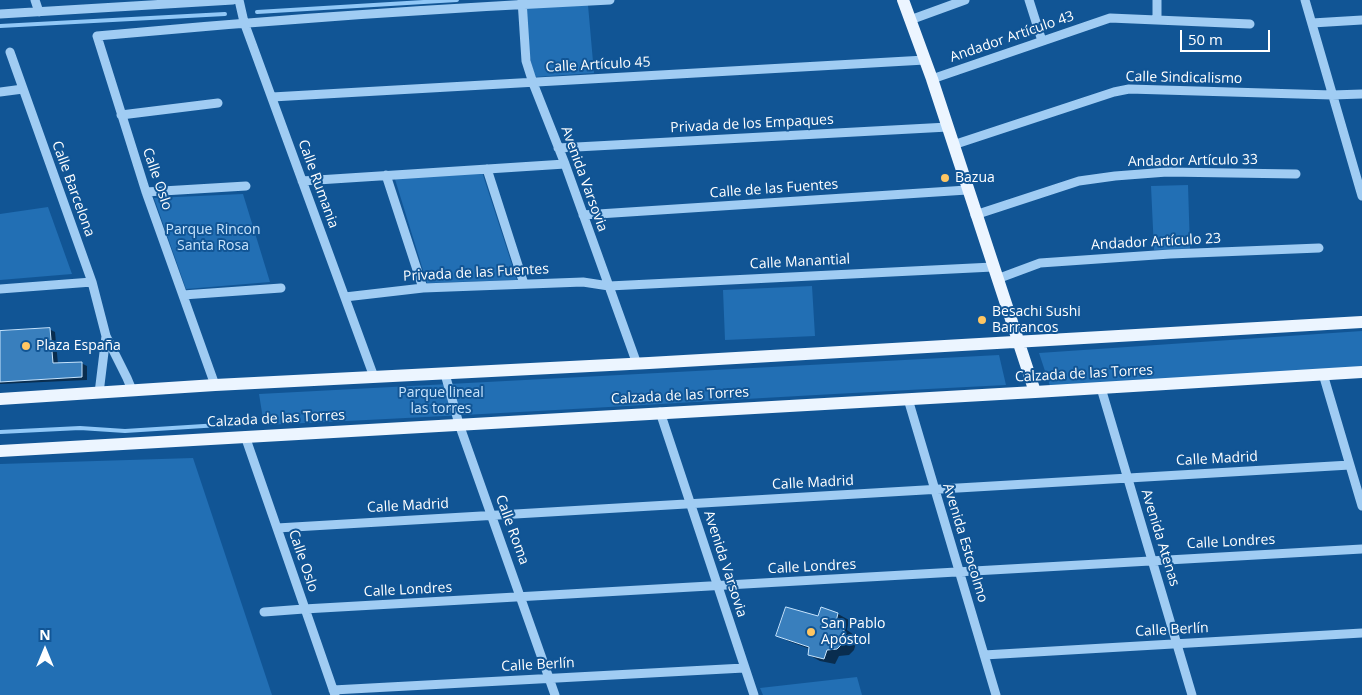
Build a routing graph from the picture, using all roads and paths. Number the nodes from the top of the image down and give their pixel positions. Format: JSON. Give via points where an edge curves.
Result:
{"nodes":[{"id":1,"x":35,"y":0,"type":"edge"},
{"id":2,"x":233,"y":0,"type":"edge"},
{"id":3,"x":239,"y":0,"type":"edge"},
{"id":4,"x":610,"y":0,"type":"edge"},
{"id":5,"x":903,"y":0,"type":"edge"},
{"id":6,"x":965,"y":0,"type":"edge"},
{"id":7,"x":1029,"y":0,"type":"edge"},
{"id":8,"x":1157,"y":0,"type":"edge"},
{"id":9,"x":1305,"y":0,"type":"edge"},
{"id":10,"x":522,"y":2,"type":"edge"},
{"id":11,"x":39,"y":12,"type":"junction"},
{"id":12,"x":0,"y":14,"type":"edge"},
{"id":13,"x":1157,"y":19,"type":"junction"},
{"id":14,"x":910,"y":20,"type":"junction"},
{"id":15,"x":1362,"y":20,"type":"edge"},
{"id":16,"x":244,"y":22,"type":"junction"},
{"id":17,"x":1312,"y":23,"type":"junction"},
{"id":18,"x":1250,"y":24,"type":"dead end"},
{"id":19,"x":1042,"y":41,"type":"junction"},
{"id":20,"x":10,"y":52,"type":"dead end"},
{"id":21,"x":925,"y":60,"type":"junction"},
{"id":22,"x":932,"y":79,"type":"junction"},
{"id":23,"x":532,"y":82,"type":"junction"},
{"id":24,"x":22,"y":88,"type":"junction"},
{"id":25,"x":0,"y":92,"type":"edge"},
{"id":26,"x":1362,"y":94,"type":"edge"},
{"id":27,"x":1332,"y":95,"type":"junction"},
{"id":28,"x":272,"y":97,"type":"junction"},
{"id":29,"x":218,"y":103,"type":"dead end"},
{"id":30,"x":121,"y":115,"type":"junction"},
{"id":31,"x":948,"y":127,"type":"junction"},
{"id":32,"x":953,"y":145,"type":"junction"},
{"id":33,"x":558,"y":148,"type":"junction"},
{"id":34,"x":565,"y":164,"type":"junction"},
{"id":35,"x":1358,"y":165,"type":"edge"},
{"id":36,"x":487,"y":169,"type":"junction"},
{"id":37,"x":1296,"y":174,"type":"dead end"},
{"id":38,"x":386,"y":176,"type":"junction"},
{"id":39,"x":302,"y":181,"type":"junction"},
{"id":40,"x":246,"y":186,"type":"dead end"},
{"id":41,"x":967,"y":190,"type":"junction"},
{"id":42,"x":146,"y":192,"type":"junction"},
{"id":43,"x":1362,"y":196,"type":"edge"},
{"id":44,"x":583,"y":215,"type":"junction"},
{"id":45,"x":975,"y":215,"type":"junction"},
{"id":46,"x":1319,"y":248,"type":"dead end"},
{"id":47,"x":993,"y":267,"type":"junction"},
{"id":48,"x":997,"y":279,"type":"junction"},
{"id":49,"x":92,"y":282,"type":"junction"},
{"id":50,"x":524,"y":284,"type":"junction"},
{"id":51,"x":609,"y":286,"type":"junction"},
{"id":52,"x":281,"y":288,"type":"dead end"},
{"id":53,"x":423,"y":288,"type":"junction"},
{"id":54,"x":0,"y":289,"type":"edge"},
{"id":55,"x":183,"y":296,"type":"junction"},
{"id":56,"x":345,"y":297,"type":"junction"},
{"id":57,"x":1362,"y":322,"type":"edge"},
{"id":58,"x":106,"y":336,"type":"junction"},
{"id":59,"x":1018,"y":341,"type":"junction"},
{"id":60,"x":637,"y":364,"type":"junction"},
{"id":61,"x":1362,"y":372,"type":"edge"},
{"id":62,"x":445,"y":374,"type":"junction"},
{"id":63,"x":1323,"y":374,"type":"junction"},
{"id":64,"x":374,"y":377,"type":"junction"},
{"id":65,"x":215,"y":385,"type":"junction"},
{"id":66,"x":1101,"y":388,"type":"junction"},
{"id":67,"x":132,"y":390,"type":"junction"},
{"id":68,"x":1034,"y":392,"type":"junction"},
{"id":69,"x":99,"y":393,"type":"junction"},
{"id":70,"x":0,"y":399,"type":"edge"},
{"id":71,"x":908,"y":399,"type":"junction"},
{"id":72,"x":660,"y":412,"type":"junction"},
{"id":73,"x":459,"y":424,"type":"junction"},
{"id":74,"x":245,"y":436,"type":"junction"},
{"id":75,"x":0,"y":451,"type":"edge"},
{"id":76,"x":1350,"y":466,"type":"junction"},
{"id":77,"x":1128,"y":478,"type":"junction"},
{"id":78,"x":935,"y":490,"type":"junction"},
{"id":79,"x":691,"y":504,"type":"junction"},
{"id":80,"x":1362,"y":506,"type":"edge"},
{"id":81,"x":492,"y":515,"type":"junction"},
{"id":82,"x":277,"y":528,"type":"junction"},
{"id":83,"x":1362,"y":549,"type":"edge"},
{"id":84,"x":1152,"y":561,"type":"junction"},
{"id":85,"x":959,"y":572,"type":"junction"},
{"id":86,"x":718,"y":586,"type":"junction"},
{"id":87,"x":521,"y":598,"type":"junction"},
{"id":88,"x":304,"y":609,"type":"junction"},
{"id":89,"x":264,"y":612,"type":"dead end"},
{"id":90,"x":1362,"y":633,"type":"edge"},
{"id":91,"x":1177,"y":644,"type":"junction"},
{"id":92,"x":984,"y":655,"type":"junction"},
{"id":93,"x":744,"y":668,"type":"junction"},
{"id":94,"x":550,"y":679,"type":"junction"},
{"id":95,"x":334,"y":692,"type":"edge"},
{"id":96,"x":555,"y":695,"type":"edge"},
{"id":97,"x":754,"y":695,"type":"edge"},
{"id":98,"x":996,"y":695,"type":"edge"},
{"id":99,"x":1192,"y":695,"type":"edge"}],
"edges":[{"from":1,"to":11,"type":"street"},
{"from":2,"to":11,"type":"street"},
{"from":3,"to":16,"type":"street","name":"Calle Rumania"},
{"from":4,"to":10,"type":"street"},
{"from":5,"to":14,"type":"main road"},
{"from":6,"to":14,"type":"street"},
{"from":7,"to":19,"type":"street"},
{"from":8,"to":13,"type":"street"},
{"from":9,"to":17,"type":"street"},
{"from":10,"to":16,"type":"street"},
{"from":10,"to":23,"type":"street","name":"Avenida Varsovia","via":[[526,61]]},
{"from":11,"to":12,"type":"street"},
{"from":13,"to":18,"type":"street","name":"Andador Artículo 43"},
{"from":13,"to":19,"type":"street","name":"Andador Artículo 43","via":[[1110,18]]},
{"from":14,"to":21,"type":"main road"},
{"from":15,"to":17,"type":"street"},
{"from":16,"to":28,"type":"street","name":"Calle Rumania"},
{"from":16,"to":30,"type":"street","name":"Calle Oslo","via":[[97,36]]},
{"from":17,"to":27,"type":"street"},
{"from":19,"to":22,"type":"street","name":"Andador Artículo 43"},
{"from":20,"to":24,"type":"street","name":"Calle Barcelona"},
{"from":21,"to":22,"type":"main road"},
{"from":21,"to":23,"type":"street","name":"Calle Artículo 45"},
{"from":22,"to":31,"type":"main road"},
{"from":23,"to":28,"type":"street","name":"Calle Artículo 45"},
{"from":23,"to":33,"type":"street","name":"Avenida Varsovia"},
{"from":24,"to":25,"type":"street"},
{"from":24,"to":49,"type":"street","name":"Calle Barcelona"},
{"from":26,"to":27,"type":"street","name":"Calle Sindicalismo"},
{"from":27,"to":32,"type":"street","name":"Calle Sindicalismo","via":[[1129,89]]},
{"from":27,"to":35,"type":"street"},
{"from":28,"to":39,"type":"street","name":"Calle Rumania"},
{"from":29,"to":30,"type":"street"},
{"from":30,"to":42,"type":"street","name":"Calle Oslo"},
{"from":31,"to":32,"type":"main road"},
{"from":31,"to":33,"type":"street","name":"Privada de los Empaques"},
{"from":32,"to":41,"type":"main road"},
{"from":33,"to":34,"type":"street","name":"Avenida Varsovia"},
{"from":34,"to":36,"type":"street"},
{"from":34,"to":44,"type":"street","name":"Avenida Varsovia"},
{"from":35,"to":43,"type":"street"},
{"from":36,"to":38,"type":"street"},
{"from":36,"to":50,"type":"street"},
{"from":37,"to":45,"type":"street","name":"Andador Artículo 33","via":[[1166,172],[1115,176],[1079,182]]},
{"from":38,"to":39,"type":"street"},
{"from":38,"to":53,"type":"street"},
{"from":39,"to":56,"type":"street","name":"Calle Rumania"},
{"from":40,"to":42,"type":"street"},
{"from":41,"to":44,"type":"street","name":"Calle de las Fuentes"},
{"from":41,"to":45,"type":"main road"},
{"from":42,"to":55,"type":"street","name":"Calle Oslo"},
{"from":44,"to":51,"type":"street","name":"Avenida Varsovia"},
{"from":45,"to":47,"type":"main road"},
{"from":46,"to":48,"type":"street","name":"Andador Artículo 23","via":[[1040,263]]},
{"from":47,"to":48,"type":"main road"},
{"from":47,"to":51,"type":"street","name":"Calle Manantial"},
{"from":48,"to":59,"type":"main road"},
{"from":49,"to":54,"type":"street"},
{"from":49,"to":58,"type":"street","name":"Calle Barcelona"},
{"from":50,"to":51,"type":"street","name":"Privada de las Fuentes","via":[[583,282]]},
{"from":50,"to":53,"type":"street","name":"Privada de las Fuentes"},
{"from":51,"to":60,"type":"street","name":"Avenida Varsovia"},
{"from":52,"to":55,"type":"street"},
{"from":53,"to":56,"type":"street","name":"Privada de las Fuentes"},
{"from":55,"to":65,"type":"street","name":"Calle Oslo"},
{"from":56,"to":64,"type":"street","name":"Calle Rumania"},
{"from":57,"to":59,"type":"main road"},
{"from":58,"to":67,"type":"street","name":"Calle Barcelona"},
{"from":58,"to":69,"type":"street","name":"Calle Barcelona"},
{"from":59,"to":60,"type":"main road"},
{"from":59,"to":68,"type":"main road"},
{"from":60,"to":62,"type":"main road"},
{"from":61,"to":63,"type":"main road","name":"Calzada de las Torres"},
{"from":62,"to":64,"type":"main road"},
{"from":62,"to":73,"type":"street","name":"Calle Roma"},
{"from":63,"to":66,"type":"main road","name":"Calzada de las Torres"},
{"from":63,"to":76,"type":"street"},
{"from":64,"to":65,"type":"main road"},
{"from":65,"to":67,"type":"main road"},
{"from":66,"to":68,"type":"main road","name":"Calzada de las Torres"},
{"from":66,"to":77,"type":"street","name":"Avenida Atenas"},
{"from":67,"to":69,"type":"main road"},
{"from":68,"to":71,"type":"main road","name":"Calzada de las Torres"},
{"from":69,"to":70,"type":"main road"},
{"from":71,"to":72,"type":"main road","name":"Calzada de las Torres"},
{"from":71,"to":78,"type":"street","name":"Avenida Estocolmo"},
{"from":72,"to":73,"type":"main road","name":"Calzada de las Torres"},
{"from":72,"to":79,"type":"street","name":"Avenida Varsovia"},
{"from":73,"to":74,"type":"main road","name":"Calzada de las Torres"},
{"from":73,"to":81,"type":"street","name":"Calle Roma"},
{"from":74,"to":75,"type":"main road","name":"Calzada de las Torres"},
{"from":74,"to":82,"type":"street","name":"Calle Oslo"},
{"from":76,"to":77,"type":"street","name":"Calle Madrid"},
{"from":76,"to":80,"type":"street"},
{"from":77,"to":78,"type":"street","name":"Calle Madrid"},
{"from":77,"to":84,"type":"street","name":"Avenida Atenas"},
{"from":78,"to":79,"type":"street","name":"Calle Madrid"},
{"from":78,"to":85,"type":"street","name":"Avenida Estocolmo"},
{"from":79,"to":81,"type":"street","name":"Calle Madrid"},
{"from":79,"to":86,"type":"street","name":"Avenida Varsovia"},
{"from":81,"to":82,"type":"street","name":"Calle Madrid"},
{"from":81,"to":87,"type":"street","name":"Calle Roma"},
{"from":82,"to":88,"type":"street","name":"Calle Oslo"},
{"from":83,"to":84,"type":"street","name":"Calle Londres"},
{"from":84,"to":85,"type":"street","name":"Calle Londres"},
{"from":84,"to":91,"type":"street","name":"Avenida Atenas"},
{"from":85,"to":86,"type":"street","name":"Calle Londres"},
{"from":85,"to":92,"type":"street","name":"Avenida Estocolmo"},
{"from":86,"to":87,"type":"street","name":"Calle Londres"},
{"from":86,"to":93,"type":"street","name":"Avenida Varsovia"},
{"from":87,"to":88,"type":"street","name":"Calle Londres"},
{"from":87,"to":94,"type":"street","name":"Calle Roma"},
{"from":88,"to":89,"type":"street","name":"Calle Londres"},
{"from":88,"to":95,"type":"street","name":"Calle Oslo"},
{"from":90,"to":91,"type":"street","name":"Calle Berlín"},
{"from":91,"to":92,"type":"street","name":"Calle Berlín"},
{"from":91,"to":99,"type":"street","name":"Avenida Atenas"},
{"from":92,"to":98,"type":"street","name":"Avenida Estocolmo"},
{"from":93,"to":94,"type":"street","name":"Calle Berlín"},
{"from":93,"to":97,"type":"street","name":"Avenida Varsovia"},
{"from":94,"to":95,"type":"street","name":"Calle Berlín"},
{"from":94,"to":96,"type":"street","name":"Calle Roma"}]}
